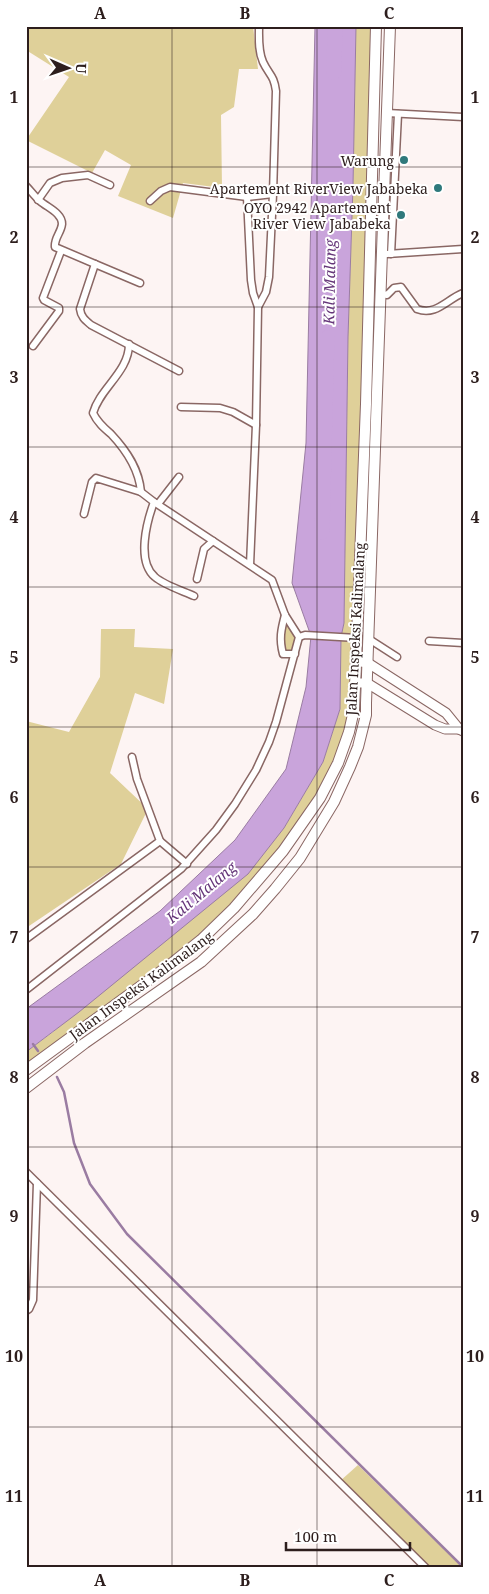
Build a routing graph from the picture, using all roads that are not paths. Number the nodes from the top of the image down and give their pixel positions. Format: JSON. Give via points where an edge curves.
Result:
{"nodes":[{"id":1,"x":260,"y":26,"type":"edge"},
{"id":2,"x":376,"y":26,"type":"edge"},
{"id":3,"x":390,"y":26,"type":"edge"},
{"id":4,"x":387,"y":113,"type":"junction"},
{"id":5,"x":398,"y":114,"type":"junction"},
{"id":6,"x":463,"y":117,"type":"edge"},
{"id":7,"x":110,"y":185,"type":"dead end"},
{"id":8,"x":26,"y":186,"type":"edge"},
{"id":9,"x":273,"y":194,"type":"junction"},
{"id":10,"x":247,"y":197,"type":"junction"},
{"id":11,"x":38,"y":200,"type":"junction"},
{"id":12,"x":150,"y":201,"type":"dead end"},
{"id":13,"x":463,"y":249,"type":"edge"},
{"id":14,"x":61,"y":251,"type":"junction"},
{"id":15,"x":386,"y":254,"type":"junction"},
{"id":16,"x":95,"y":264,"type":"junction"},
{"id":17,"x":140,"y":283,"type":"dead end"},
{"id":18,"x":463,"y":293,"type":"edge"},
{"id":19,"x":381,"y":294,"type":"junction"},
{"id":20,"x":258,"y":307,"type":"junction"},
{"id":21,"x":129,"y":344,"type":"junction"},
{"id":22,"x":33,"y":346,"type":"dead end"},
{"id":23,"x":179,"y":371,"type":"dead end"},
{"id":24,"x":181,"y":407,"type":"dead end"},
{"id":25,"x":256,"y":425,"type":"junction"},
{"id":26,"x":179,"y":477,"type":"dead end"},
{"id":27,"x":142,"y":492,"type":"junction"},
{"id":28,"x":156,"y":503,"type":"junction"},
{"id":29,"x":84,"y":514,"type":"dead end"},
{"id":30,"x":212,"y":541,"type":"junction"},
{"id":31,"x":250,"y":565,"type":"junction"},
{"id":32,"x":196,"y":579,"type":"dead end"},
{"id":33,"x":194,"y":596,"type":"dead end"},
{"id":34,"x":286,"y":615,"type":"junction"},
{"id":35,"x":299,"y":637,"type":"junction"},
{"id":36,"x":357,"y":638,"type":"junction"},
{"id":37,"x":369,"y":639,"type":"junction"},
{"id":38,"x":429,"y":640,"type":"dead end"},
{"id":39,"x":463,"y":643,"type":"edge"},
{"id":40,"x":294,"y":654,"type":"junction"},
{"id":41,"x":396,"y":657,"type":"dead end"},
{"id":42,"x":356,"y":662,"type":"junction"},
{"id":43,"x":368,"y":663,"type":"junction"},
{"id":44,"x":355,"y":683,"type":"junction"},
{"id":45,"x":367,"y":683,"type":"junction"},
{"id":46,"x":354,"y":703,"type":"junction"},
{"id":47,"x":366,"y":703,"type":"junction"},
{"id":48,"x":461,"y":730,"type":"edge"},
{"id":49,"x":132,"y":757,"type":"dead end"},
{"id":50,"x":160,"y":841,"type":"junction"},
{"id":51,"x":187,"y":864,"type":"junction"},
{"id":52,"x":213,"y":929,"type":"junction"},
{"id":53,"x":26,"y":940,"type":"edge"},
{"id":54,"x":224,"y":941,"type":"junction"},
{"id":55,"x":26,"y":990,"type":"edge"},
{"id":56,"x":26,"y":1070,"type":"edge"},
{"id":57,"x":26,"y":1088,"type":"edge"},
{"id":58,"x":26,"y":1172,"type":"edge"},
{"id":59,"x":37,"y":1183,"type":"junction"},
{"id":60,"x":26,"y":1312,"type":"edge"},
{"id":61,"x":426,"y":1568,"type":"edge"}],
"edges":[{"from":1,"to":9,"type":"street","via":[[260,49],[275,80],[276,91]]},
{"from":2,"to":36,"type":"main road","name":"Jalan Inspeksi Kalimalang"},
{"from":3,"to":4,"type":"main road","name":"Jalan Inspeksi Kalimalang"},
{"from":4,"to":5,"type":"street"},
{"from":4,"to":15,"type":"main road","name":"Jalan Inspeksi Kalimalang"},
{"from":5,"to":6,"type":"street"},
{"from":5,"to":15,"type":"street"},
{"from":7,"to":11,"type":"street","via":[[88,175],[62,178],[50,183]]},
{"from":8,"to":11,"type":"street"},
{"from":9,"to":10,"type":"street"},
{"from":9,"to":20,"type":"street","via":[[269,277]]},
{"from":10,"to":12,"type":"street","via":[[170,187]]},
{"from":10,"to":20,"type":"street","via":[[251,280]]},
{"from":11,"to":14,"type":"street","via":[[62,220],[54,244]]},
{"from":13,"to":15,"type":"street"},
{"from":14,"to":16,"type":"street"},
{"from":14,"to":22,"type":"street","via":[[43,298],[60,311]]},
{"from":15,"to":19,"type":"main road","name":"Jalan Inspeksi Kalimalang"},
{"from":16,"to":17,"type":"street"},
{"from":16,"to":21,"type":"street","via":[[80,309],[81,315],[91,325]]},
{"from":18,"to":19,"type":"street","via":[[428,312],[417,309],[401,287]]},
{"from":19,"to":37,"type":"main road","name":"Jalan Inspeksi Kalimalang"},
{"from":20,"to":25,"type":"street"},
{"from":21,"to":23,"type":"street"},
{"from":21,"to":27,"type":"street","via":[[126,360],[94,413],[98,422],[133,461]]},
{"from":24,"to":25,"type":"street","via":[[220,408]]},
{"from":25,"to":31,"type":"street"},
{"from":26,"to":28,"type":"street"},
{"from":27,"to":28,"type":"street"},
{"from":27,"to":29,"type":"street","via":[[96,478],[92,482]]},
{"from":28,"to":30,"type":"street"},
{"from":28,"to":33,"type":"street","via":[[147,522],[148,568],[157,579]]},
{"from":30,"to":31,"type":"street"},
{"from":30,"to":32,"type":"street","via":[[204,549]]},
{"from":31,"to":34,"type":"street","via":[[272,580]]},
{"from":34,"to":35,"type":"street"},
{"from":34,"to":40,"type":"street","via":[[280,643],[283,654]]},
{"from":35,"to":36,"type":"street"},
{"from":35,"to":40,"type":"street"},
{"from":36,"to":42,"type":"main road","name":"Jalan Inspeksi Kalimalang"},
{"from":37,"to":41,"type":"street"},
{"from":37,"to":43,"type":"main road","name":"Jalan Inspeksi Kalimalang"},
{"from":38,"to":39,"type":"street"},
{"from":40,"to":51,"type":"street","via":[[276,722],[256,770],[216,830]]},
{"from":42,"to":43,"type":"street"},
{"from":42,"to":44,"type":"main road","name":"Jalan Inspeksi Kalimalang"},
{"from":43,"to":45,"type":"main road","name":"Jalan Inspeksi Kalimalang"},
{"from":43,"to":48,"type":"street","via":[[446,713]]},
{"from":44,"to":45,"type":"street"},
{"from":44,"to":46,"type":"main road","name":"Jalan Inspeksi Kalimalang"},
{"from":45,"to":47,"type":"main road","name":"Jalan Inspeksi Kalimalang"},
{"from":45,"to":48,"type":"street","via":[[435,725]]},
{"from":46,"to":47,"type":"main road","via":[[359,699]]},
{"from":46,"to":52,"type":"main road","name":"Jalan Inspeksi Kalimalang","via":[[353,718],[338,763],[320,798],[283,851]]},
{"from":47,"to":54,"type":"main road","name":"Jalan Inspeksi Kalimalang","via":[[358,746],[334,802],[300,858]]},
{"from":49,"to":50,"type":"street"},
{"from":50,"to":51,"type":"street"},
{"from":50,"to":53,"type":"street"},
{"from":51,"to":55,"type":"street"},
{"from":52,"to":54,"type":"main road"},
{"from":52,"to":56,"type":"main road","name":"Jalan Inspeksi Kalimalang","via":[[171,964]]},
{"from":54,"to":57,"type":"main road","name":"Jalan Inspeksi Kalimalang","via":[[201,962]]},
{"from":58,"to":59,"type":"street"},
{"from":59,"to":60,"type":"street","via":[[33,1300]]},
{"from":59,"to":61,"type":"street"}]}
